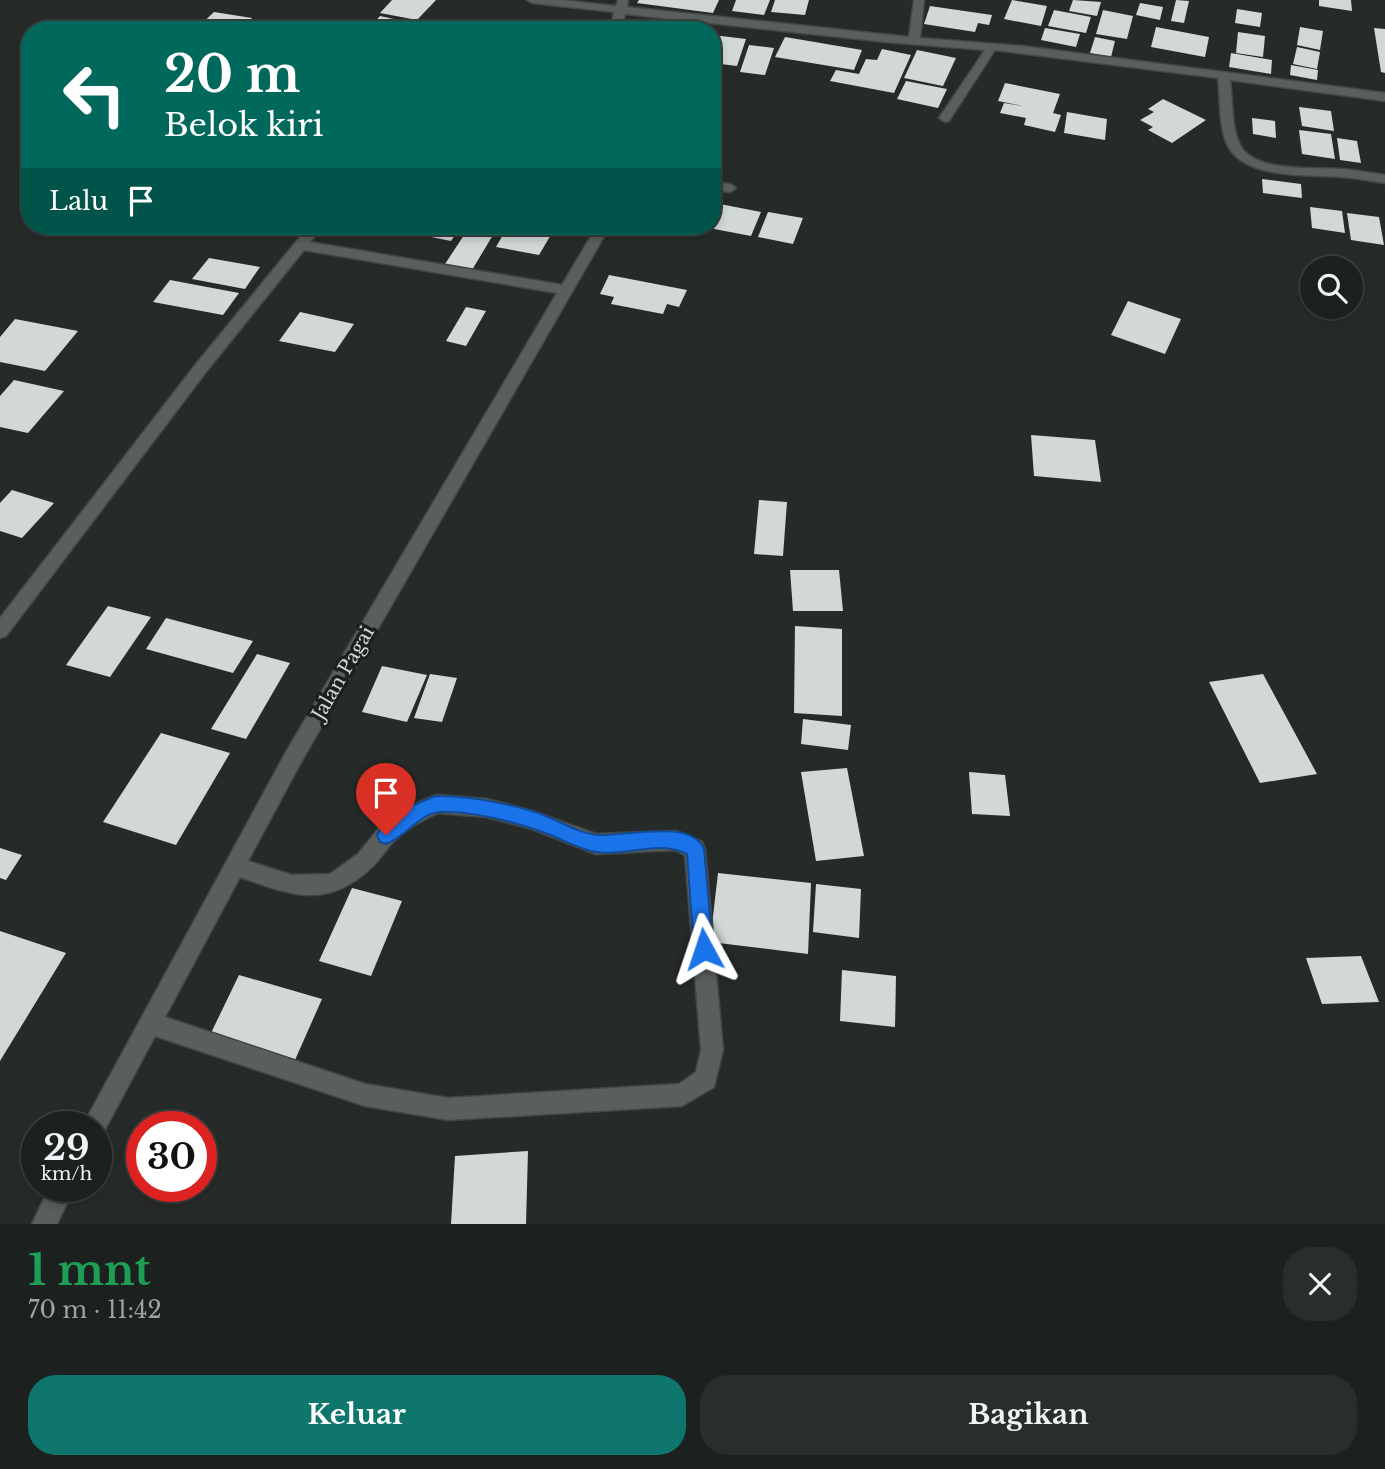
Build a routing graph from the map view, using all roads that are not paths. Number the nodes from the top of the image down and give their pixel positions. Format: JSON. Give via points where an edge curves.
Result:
{"nodes":[{"id":1,"x":533,"y":0,"type":"edge"},
{"id":2,"x":919,"y":0,"type":"edge"},
{"id":3,"x":621,"y":5,"type":"edge"},
{"id":4,"x":914,"y":39,"type":"junction"},
{"id":5,"x":992,"y":47,"type":"junction"},
{"id":6,"x":1224,"y":78,"type":"junction"},
{"id":7,"x":1385,"y":97,"type":"edge"},
{"id":8,"x":945,"y":118,"type":"dead end"},
{"id":9,"x":1385,"y":179,"type":"edge"},
{"id":10,"x":721,"y":187,"type":"edge"},
{"id":11,"x":730,"y":188,"type":"dead end"},
{"id":12,"x":309,"y":235,"type":"edge"},
{"id":13,"x":598,"y":235,"type":"edge"},
{"id":14,"x":301,"y":245,"type":"junction"},
{"id":15,"x":567,"y":290,"type":"junction"},
{"id":16,"x":0,"y":631,"type":"edge"},
{"id":17,"x":235,"y":866,"type":"junction"},
{"id":18,"x":150,"y":1023,"type":"junction"},
{"id":19,"x":103,"y":1111,"type":"edge"},
{"id":20,"x":55,"y":1202,"type":"edge"},
{"id":21,"x":44,"y":1224,"type":"edge"}],
"edges":[{"from":1,"to":3,"type":"street"},
{"from":2,"to":4,"type":"street"},
{"from":3,"to":4,"type":"street"},
{"from":4,"to":5,"type":"street"},
{"from":5,"to":6,"type":"street"},
{"from":5,"to":8,"type":"street"},
{"from":6,"to":7,"type":"street"},
{"from":6,"to":9,"type":"street","via":[[1234,146],[1243,158],[1278,169]]},
{"from":10,"to":11,"type":"street"},
{"from":12,"to":14,"type":"street"},
{"from":13,"to":15,"type":"street","name":"Jalan Pagai"},
{"from":14,"to":15,"type":"street"},
{"from":14,"to":16,"type":"street"},
{"from":15,"to":17,"type":"street","name":"Jalan Pagai","via":[[293,758]]},
{"from":17,"to":18,"type":"street","name":"Jalan Pagai"},
{"from":17,"to":18,"type":"street","via":[[292,885],[333,884],[365,861],[386,835],[410,816],[436,804],[487,808],[596,844],[665,840],[686,844],[695,849],[712,1050],[706,1079],[682,1095],[448,1109],[365,1095]]},
{"from":18,"to":19,"type":"street","name":"Jalan Pagai"},
{"from":20,"to":21,"type":"street"}]}
